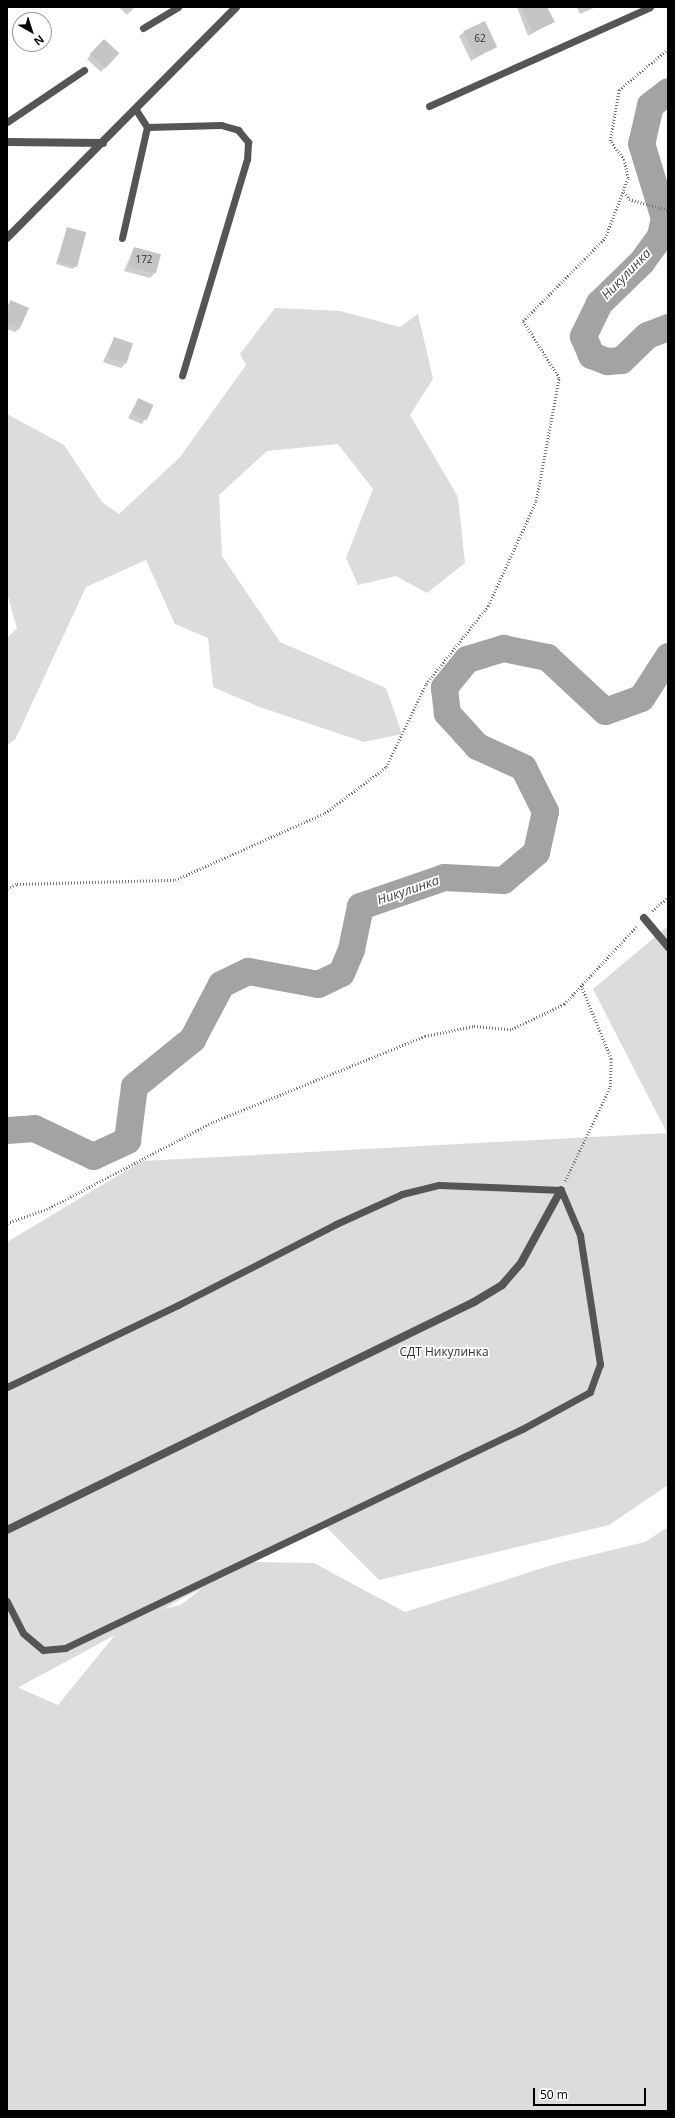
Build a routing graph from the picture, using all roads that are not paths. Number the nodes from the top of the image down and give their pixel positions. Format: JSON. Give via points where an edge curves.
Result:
{"nodes":[{"id":1,"x":178,"y":7,"type":"edge"},
{"id":2,"x":236,"y":7,"type":"edge"},
{"id":3,"x":650,"y":7,"type":"edge"},
{"id":4,"x":143,"y":28,"type":"dead end"},
{"id":5,"x":84,"y":70,"type":"dead end"},
{"id":6,"x":429,"y":106,"type":"dead end"},
{"id":7,"x":136,"y":110,"type":"junction"},
{"id":8,"x":7,"y":122,"type":"edge"},
{"id":9,"x":147,"y":127,"type":"junction"},
{"id":10,"x":7,"y":142,"type":"edge"},
{"id":11,"x":103,"y":143,"type":"junction"},
{"id":12,"x":7,"y":238,"type":"edge"},
{"id":13,"x":122,"y":238,"type":"dead end"},
{"id":14,"x":182,"y":375,"type":"dead end"},
{"id":15,"x":644,"y":918,"type":"road end"},
{"id":16,"x":668,"y":947,"type":"edge"},
{"id":17,"x":561,"y":1190,"type":"junction"},
{"id":18,"x":7,"y":1387,"type":"edge"},
{"id":19,"x":7,"y":1530,"type":"edge"},
{"id":20,"x":7,"y":1601,"type":"edge"}],
"edges":[{"from":1,"to":4,"type":"lane"},
{"from":2,"to":7,"type":"street"},
{"from":3,"to":6,"type":"lane"},
{"from":5,"to":8,"type":"lane"},
{"from":7,"to":9,"type":"lane"},
{"from":7,"to":11,"type":"street"},
{"from":9,"to":13,"type":"lane"},
{"from":9,"to":14,"type":"lane","via":[[221,125],[238,130],[248,142],[247,159]]},
{"from":10,"to":11,"type":"street"},
{"from":11,"to":12,"type":"street"},
{"from":15,"to":16,"type":"street"},
{"from":17,"to":18,"type":"lane","via":[[439,1185],[402,1194]]},
{"from":17,"to":19,"type":"street","via":[[521,1263],[496,1288]]},
{"from":17,"to":20,"type":"lane","via":[[580,1235],[594,1313],[600,1364],[590,1392],[522,1430],[65,1648],[43,1650],[23,1634]]}]}
